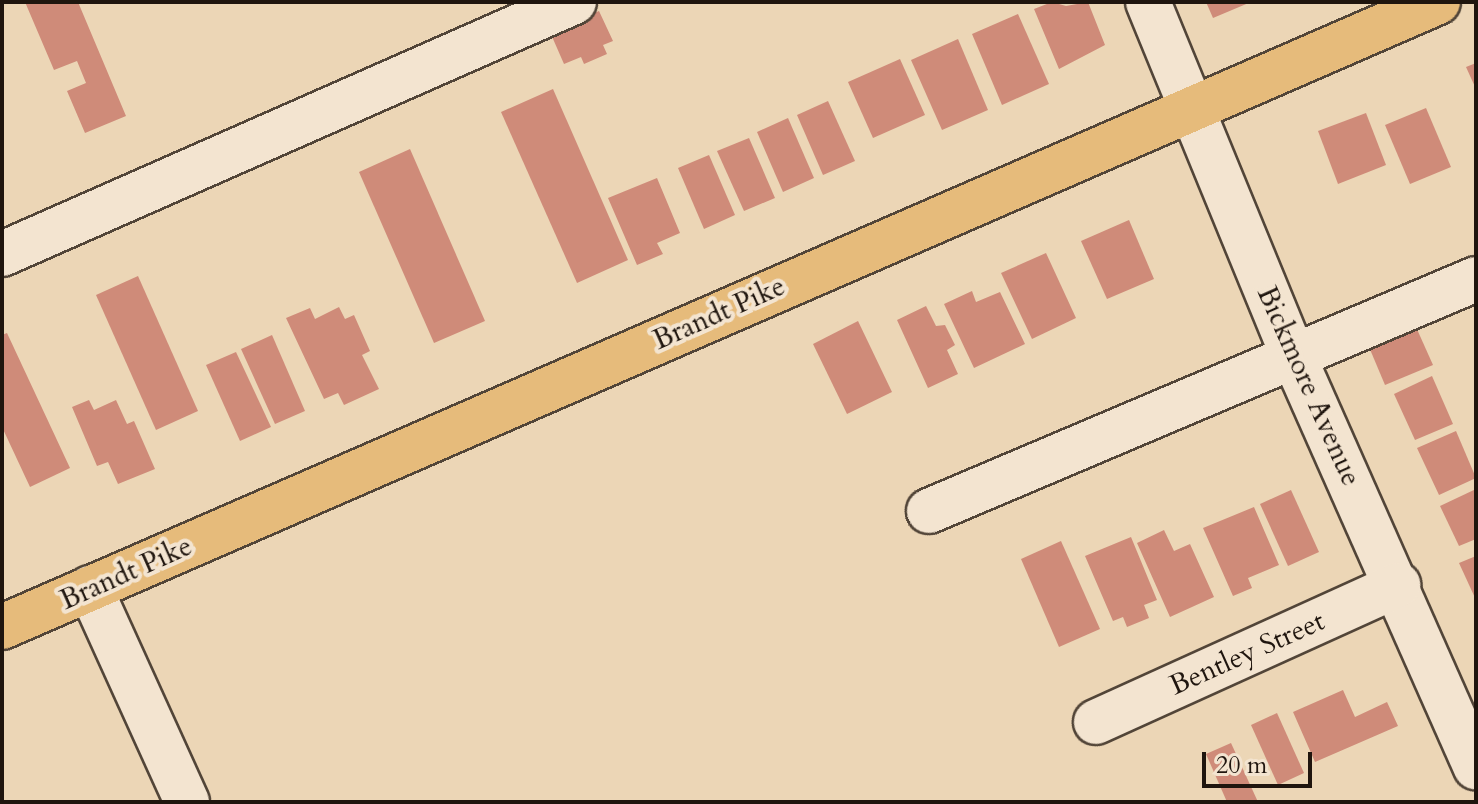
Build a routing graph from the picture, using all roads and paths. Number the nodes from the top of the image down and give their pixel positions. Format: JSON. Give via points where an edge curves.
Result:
{"nodes":[{"id":1,"x":574,"y":2,"type":"edge"},
{"id":2,"x":1148,"y":2,"type":"edge"},
{"id":3,"x":1438,"y":2,"type":"edge"},
{"id":4,"x":1192,"y":107,"type":"junction"},
{"id":5,"x":2,"y":254,"type":"edge"},
{"id":6,"x":1476,"y":279,"type":"edge"},
{"id":7,"x":1293,"y":355,"type":"junction"},
{"id":8,"x":929,"y":511,"type":"dead end"},
{"id":9,"x":1398,"y":585,"type":"junction"},
{"id":10,"x":90,"y":588,"type":"junction"},
{"id":11,"x":2,"y":627,"type":"edge"},
{"id":12,"x":1096,"y":722,"type":"dead end"},
{"id":13,"x":1476,"y":767,"type":"edge"},
{"id":14,"x":187,"y":802,"type":"edge"}],
"edges":[{"from":1,"to":5,"type":"street"},
{"from":2,"to":4,"type":"street","name":"Bickmore Avenue"},
{"from":3,"to":4,"type":"main road","name":"Brandt Pike"},
{"from":4,"to":7,"type":"street","name":"Bickmore Avenue"},
{"from":4,"to":10,"type":"main road","name":"Brandt Pike"},
{"from":6,"to":7,"type":"street"},
{"from":7,"to":8,"type":"street"},
{"from":7,"to":9,"type":"street","name":"Bickmore Avenue"},
{"from":9,"to":12,"type":"street","name":"Bentley Street"},
{"from":9,"to":13,"type":"street","name":"Bickmore Avenue"},
{"from":10,"to":11,"type":"main road","name":"Brandt Pike"},
{"from":10,"to":14,"type":"street"}]}
